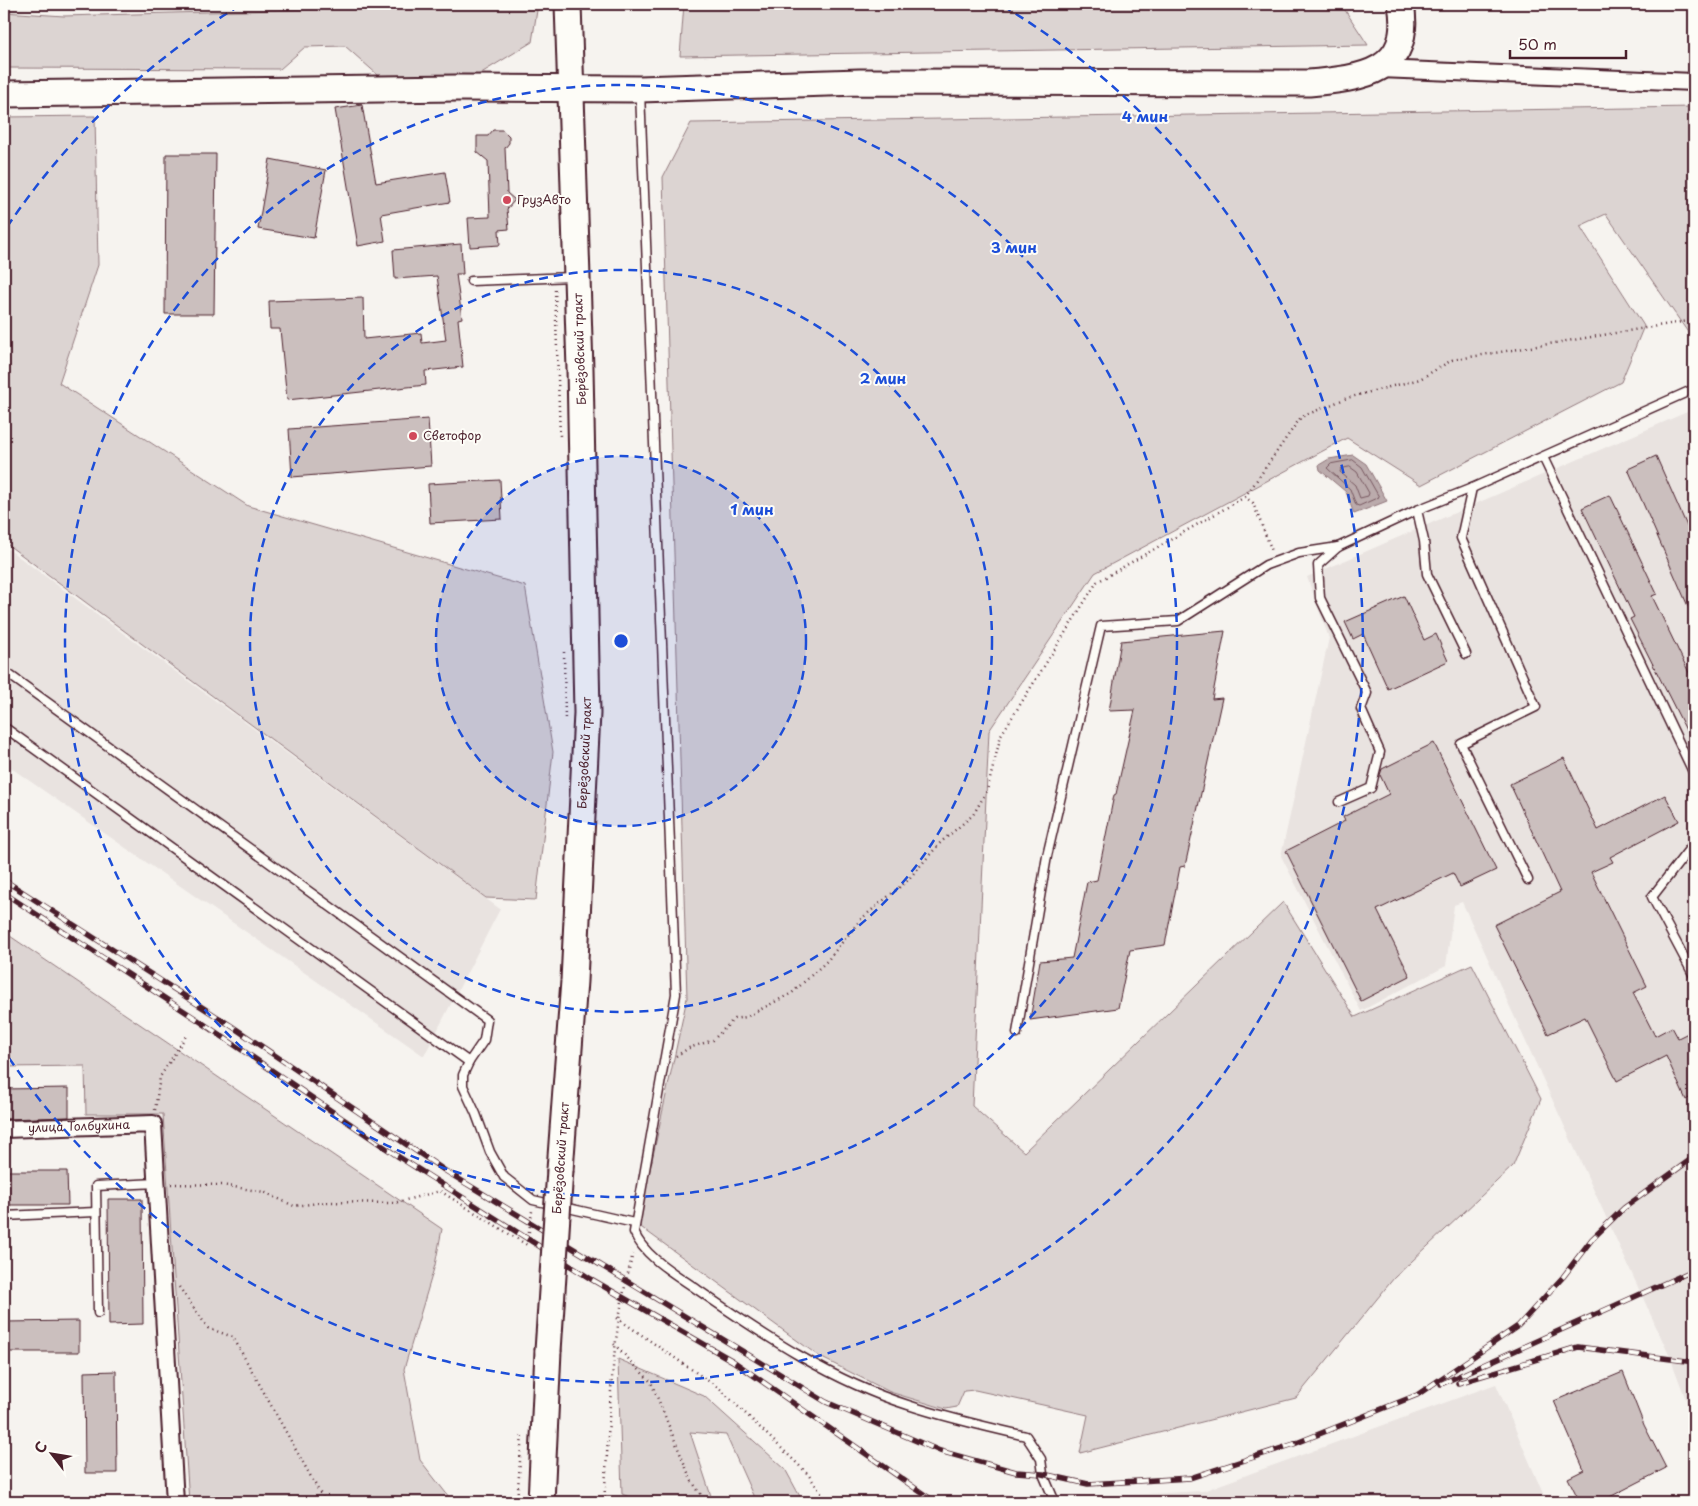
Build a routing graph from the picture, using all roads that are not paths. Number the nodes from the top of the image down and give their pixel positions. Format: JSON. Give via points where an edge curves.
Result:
{"nodes":[{"id":1,"x":568,"y":4,"type":"edge"},
{"id":2,"x":1401,"y":4,"type":"edge"},
{"id":3,"x":1380,"y":69,"type":"junction"},
{"id":4,"x":1694,"y":82,"type":"edge"},
{"id":5,"x":572,"y":89,"type":"junction"},
{"id":6,"x":640,"y":90,"type":"junction"},
{"id":7,"x":4,"y":94,"type":"edge"},
{"id":8,"x":566,"y":277,"type":"junction"},
{"id":9,"x":471,"y":281,"type":"dead end"},
{"id":10,"x":1694,"y":389,"type":"edge"},
{"id":11,"x":1543,"y":457,"type":"junction"},
{"id":12,"x":1472,"y":488,"type":"junction"},
{"id":13,"x":1417,"y":510,"type":"junction"},
{"id":14,"x":1338,"y":547,"type":"junction"},
{"id":15,"x":1466,"y":654,"type":"dead end"},
{"id":16,"x":4,"y":670,"type":"edge"},
{"id":17,"x":4,"y":727,"type":"edge"},
{"id":18,"x":1694,"y":774,"type":"edge"},
{"id":19,"x":1340,"y":802,"type":"dead end"},
{"id":20,"x":1694,"y":843,"type":"edge"},
{"id":21,"x":1528,"y":880,"type":"dead end"},
{"id":22,"x":1694,"y":976,"type":"edge"},
{"id":23,"x":1017,"y":1033,"type":"dead end"},
{"id":24,"x":469,"y":1062,"type":"junction"},
{"id":25,"x":4,"y":1128,"type":"edge"},
{"id":26,"x":157,"y":1183,"type":"junction"},
{"id":27,"x":96,"y":1212,"type":"junction"},
{"id":28,"x":4,"y":1216,"type":"edge"},
{"id":29,"x":634,"y":1223,"type":"junction"},
{"id":30,"x":98,"y":1313,"type":"dead end"},
{"id":31,"x":175,"y":1502,"type":"edge"},
{"id":32,"x":541,"y":1502,"type":"edge"},
{"id":33,"x":1055,"y":1502,"type":"edge"}],
"edges":[{"from":1,"to":5,"type":"main road","name":"Берёзовский тракт"},
{"from":2,"to":3,"type":"main road","via":[[1405,23],[1395,54]]},
{"from":3,"to":4,"type":"street"},
{"from":3,"to":6,"type":"main road","via":[[1353,79],[1309,83],[860,82]]},
{"from":5,"to":6,"type":"main road"},
{"from":5,"to":7,"type":"main road"},
{"from":5,"to":8,"type":"main road","name":"Берёзовский тракт"},
{"from":6,"to":29,"type":"lane","via":[[676,994]]},
{"from":8,"to":9,"type":"lane"},
{"from":8,"to":32,"type":"main road","name":"Берёзовский тракт","bridge":true,"via":[[587,713],[574,981],[548,1350]]},
{"from":10,"to":11,"type":"lane"},
{"from":11,"to":12,"type":"lane"},
{"from":11,"to":18,"type":"lane"},
{"from":12,"to":13,"type":"lane"},
{"from":12,"to":21,"type":"lane","via":[[1461,538],[1536,707],[1461,744]]},
{"from":13,"to":14,"type":"lane"},
{"from":13,"to":15,"type":"lane","via":[[1427,574]]},
{"from":14,"to":19,"type":"lane","via":[[1318,565],[1320,598],[1367,693],[1361,709],[1380,752],[1371,788]]},
{"from":14,"to":23,"type":"lane","via":[[1299,553],[1266,565],[1178,621],[1101,626],[1047,856]]},
{"from":16,"to":24,"type":"lane","via":[[487,1020],[484,1040]]},
{"from":17,"to":24,"type":"lane"},
{"from":20,"to":22,"type":"lane","via":[[1652,897]]},
{"from":24,"to":29,"type":"lane","via":[[463,1075],[463,1086],[504,1177],[533,1200]]},
{"from":25,"to":26,"type":"street","name":"улица Толбухина","via":[[153,1124]]},
{"from":26,"to":27,"type":"lane","via":[[96,1186]]},
{"from":26,"to":31,"type":"street"},
{"from":27,"to":28,"type":"lane"},
{"from":27,"to":30,"type":"lane"},
{"from":29,"to":33,"type":"lane","via":[[637,1240],[644,1249],[762,1334],[852,1382],[907,1405],[1026,1436],[1041,1459],[1043,1474]]}]}
